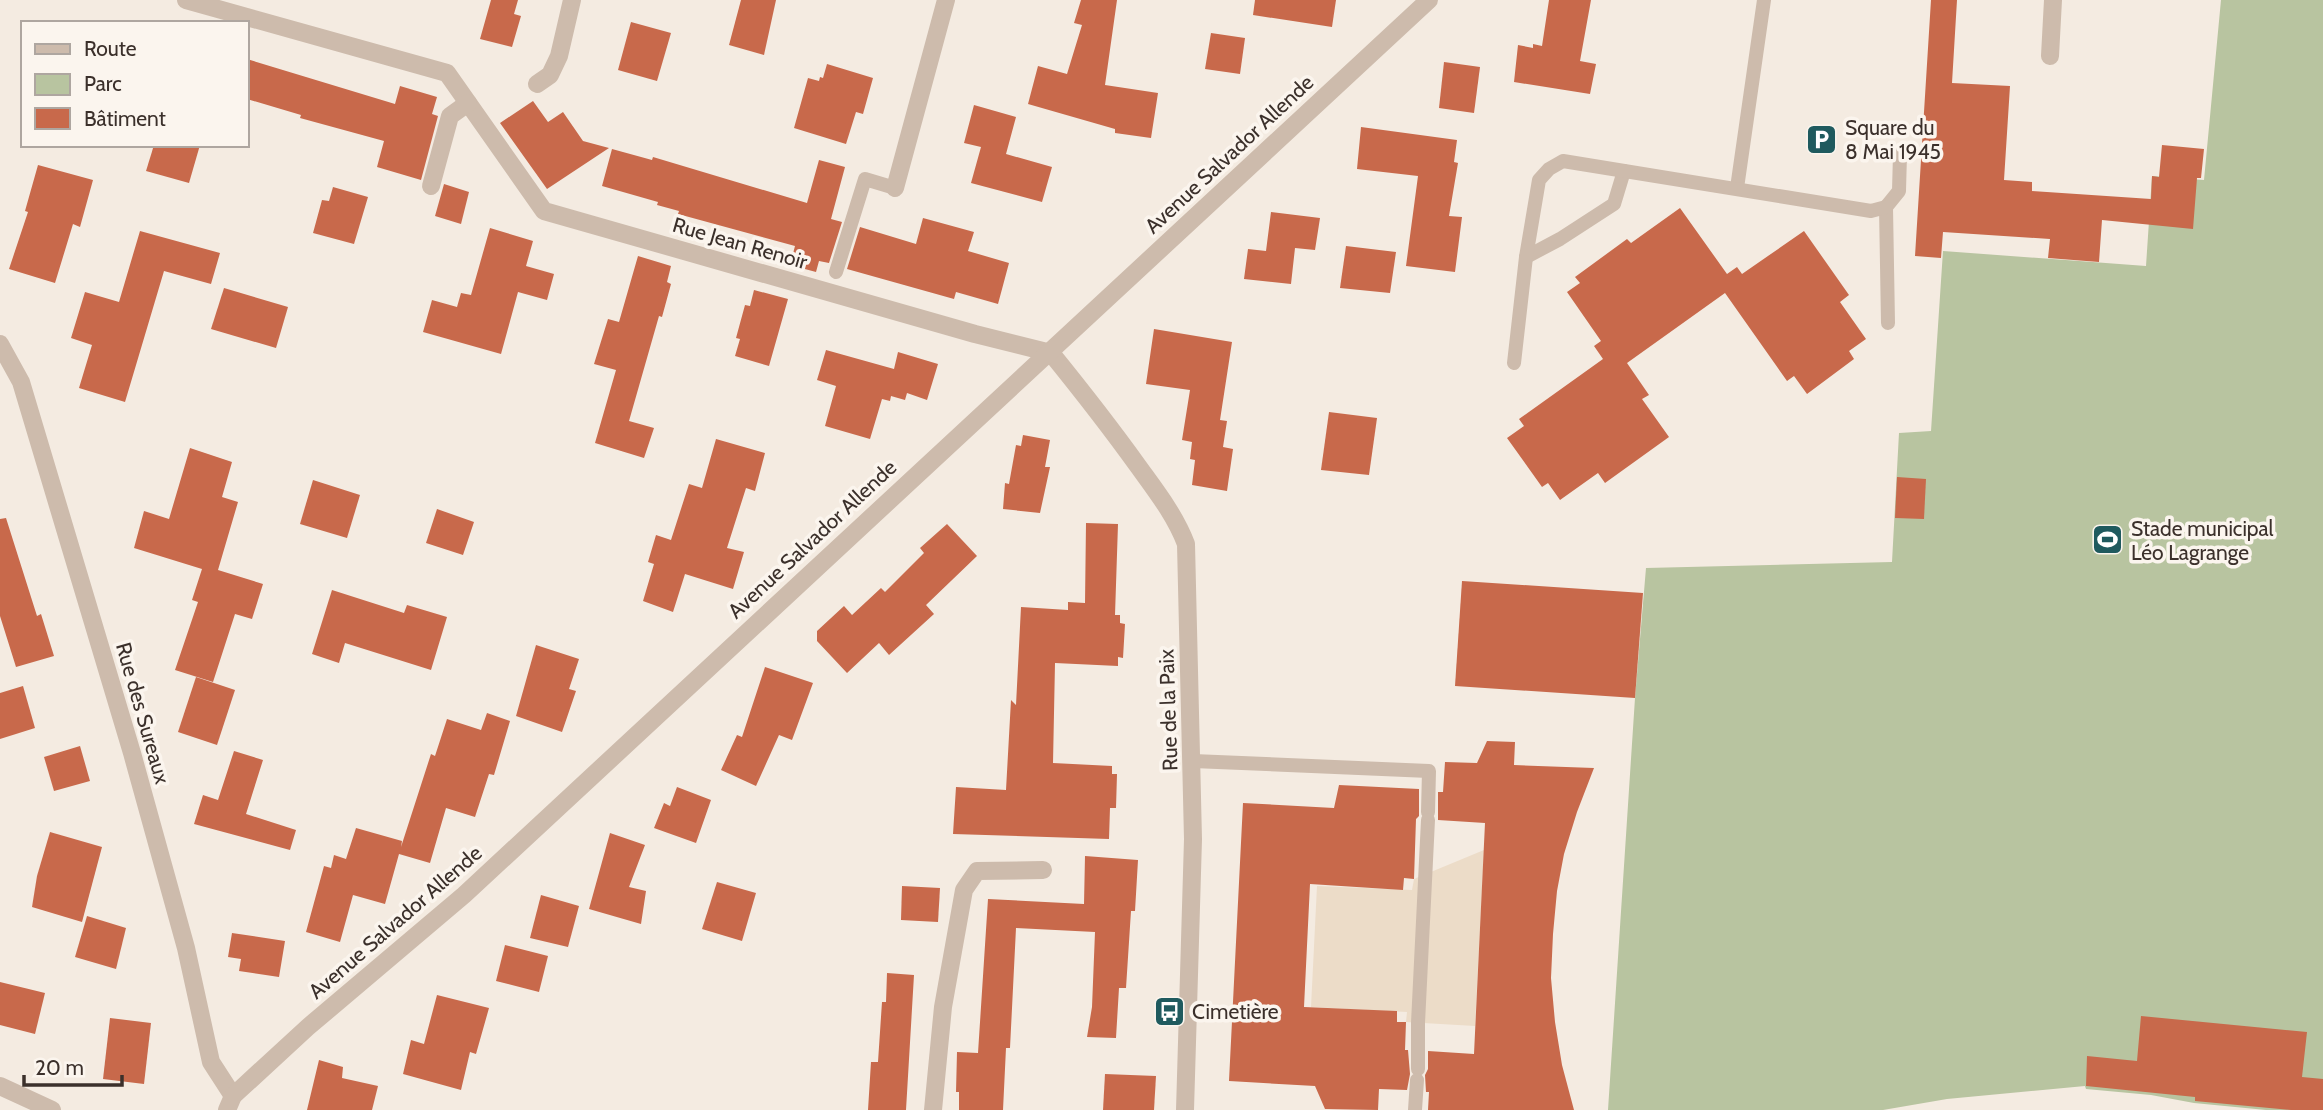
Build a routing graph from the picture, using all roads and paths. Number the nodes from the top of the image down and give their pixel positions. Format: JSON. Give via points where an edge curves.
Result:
{"nodes":[{"id":1,"x":572,"y":0,"type":"edge"},
{"id":2,"x":946,"y":0,"type":"edge"},
{"id":3,"x":1429,"y":0,"type":"edge"},
{"id":4,"x":1764,"y":0,"type":"edge"},
{"id":5,"x":2053,"y":0,"type":"edge"},
{"id":6,"x":190,"y":1,"type":"edge"},
{"id":7,"x":2050,"y":56,"type":"dead end"},
{"id":8,"x":537,"y":84,"type":"dead end"},
{"id":9,"x":468,"y":103,"type":"junction"},
{"id":10,"x":1899,"y":154,"type":"dead end"},
{"id":11,"x":1625,"y":171,"type":"junction"},
{"id":12,"x":431,"y":186,"type":"dead end"},
{"id":13,"x":895,"y":188,"type":"joint"},
{"id":14,"x":1737,"y":188,"type":"junction"},
{"id":15,"x":1886,"y":207,"type":"junction"},
{"id":16,"x":1526,"y":257,"type":"junction"},
{"id":17,"x":836,"y":272,"type":"dead end"},
{"id":18,"x":1888,"y":323,"type":"dead end"},
{"id":19,"x":0,"y":344,"type":"edge"},
{"id":20,"x":1051,"y":353,"type":"junction"},
{"id":21,"x":1514,"y":363,"type":"dead end"},
{"id":22,"x":1193,"y":761,"type":"junction"},
{"id":23,"x":1043,"y":870,"type":"dead end"},
{"id":24,"x":0,"y":1086,"type":"edge"},
{"id":25,"x":230,"y":1103,"type":"edge"},
{"id":26,"x":52,"y":1110,"type":"edge"},
{"id":27,"x":933,"y":1110,"type":"edge"},
{"id":28,"x":1185,"y":1110,"type":"edge"},
{"id":29,"x":1415,"y":1110,"type":"edge"}],
"edges":[{"from":1,"to":8,"type":"street","via":[[559,56],[550,75]]},
{"from":2,"to":13,"type":"street"},
{"from":3,"to":20,"type":"street","name":"Avenue Salvador Allende"},
{"from":4,"to":14,"type":"lane"},
{"from":5,"to":7,"type":"street"},
{"from":6,"to":9,"type":"street","name":"Rue Jean Renoir","via":[[447,74]]},
{"from":9,"to":12,"type":"street","via":[[450,116]]},
{"from":9,"to":20,"type":"street","name":"Rue Jean Renoir","via":[[544,211]]},
{"from":10,"to":15,"type":"lane","via":[[1899,191]]},
{"from":11,"to":14,"type":"lane"},
{"from":11,"to":16,"type":"lane","via":[[1614,204]]},
{"from":11,"to":16,"type":"lane","via":[[1563,161],[1549,169],[1539,180]]},
{"from":13,"to":17,"type":"lane","via":[[865,179]]},
{"from":14,"to":15,"type":"lane","via":[[1871,211]]},
{"from":15,"to":18,"type":"lane"},
{"from":16,"to":21,"type":"lane"},
{"from":19,"to":25,"type":"street","name":"Rue des Sureaux","via":[[21,382],[132,753],[186,948],[211,1062]]},
{"from":20,"to":22,"type":"street","name":"Rue de la Paix","via":[[1168,508],[1186,544]]},
{"from":20,"to":25,"type":"street","name":"Avenue Salvador Allende","via":[[464,895],[308,1027]]},
{"from":22,"to":28,"type":"street","name":"Rue de la Paix"},
{"from":22,"to":29,"type":"lane","via":[[1429,771]]},
{"from":23,"to":27,"type":"street","via":[[977,871],[964,890],[943,1007]]},
{"from":24,"to":26,"type":"street"}]}
